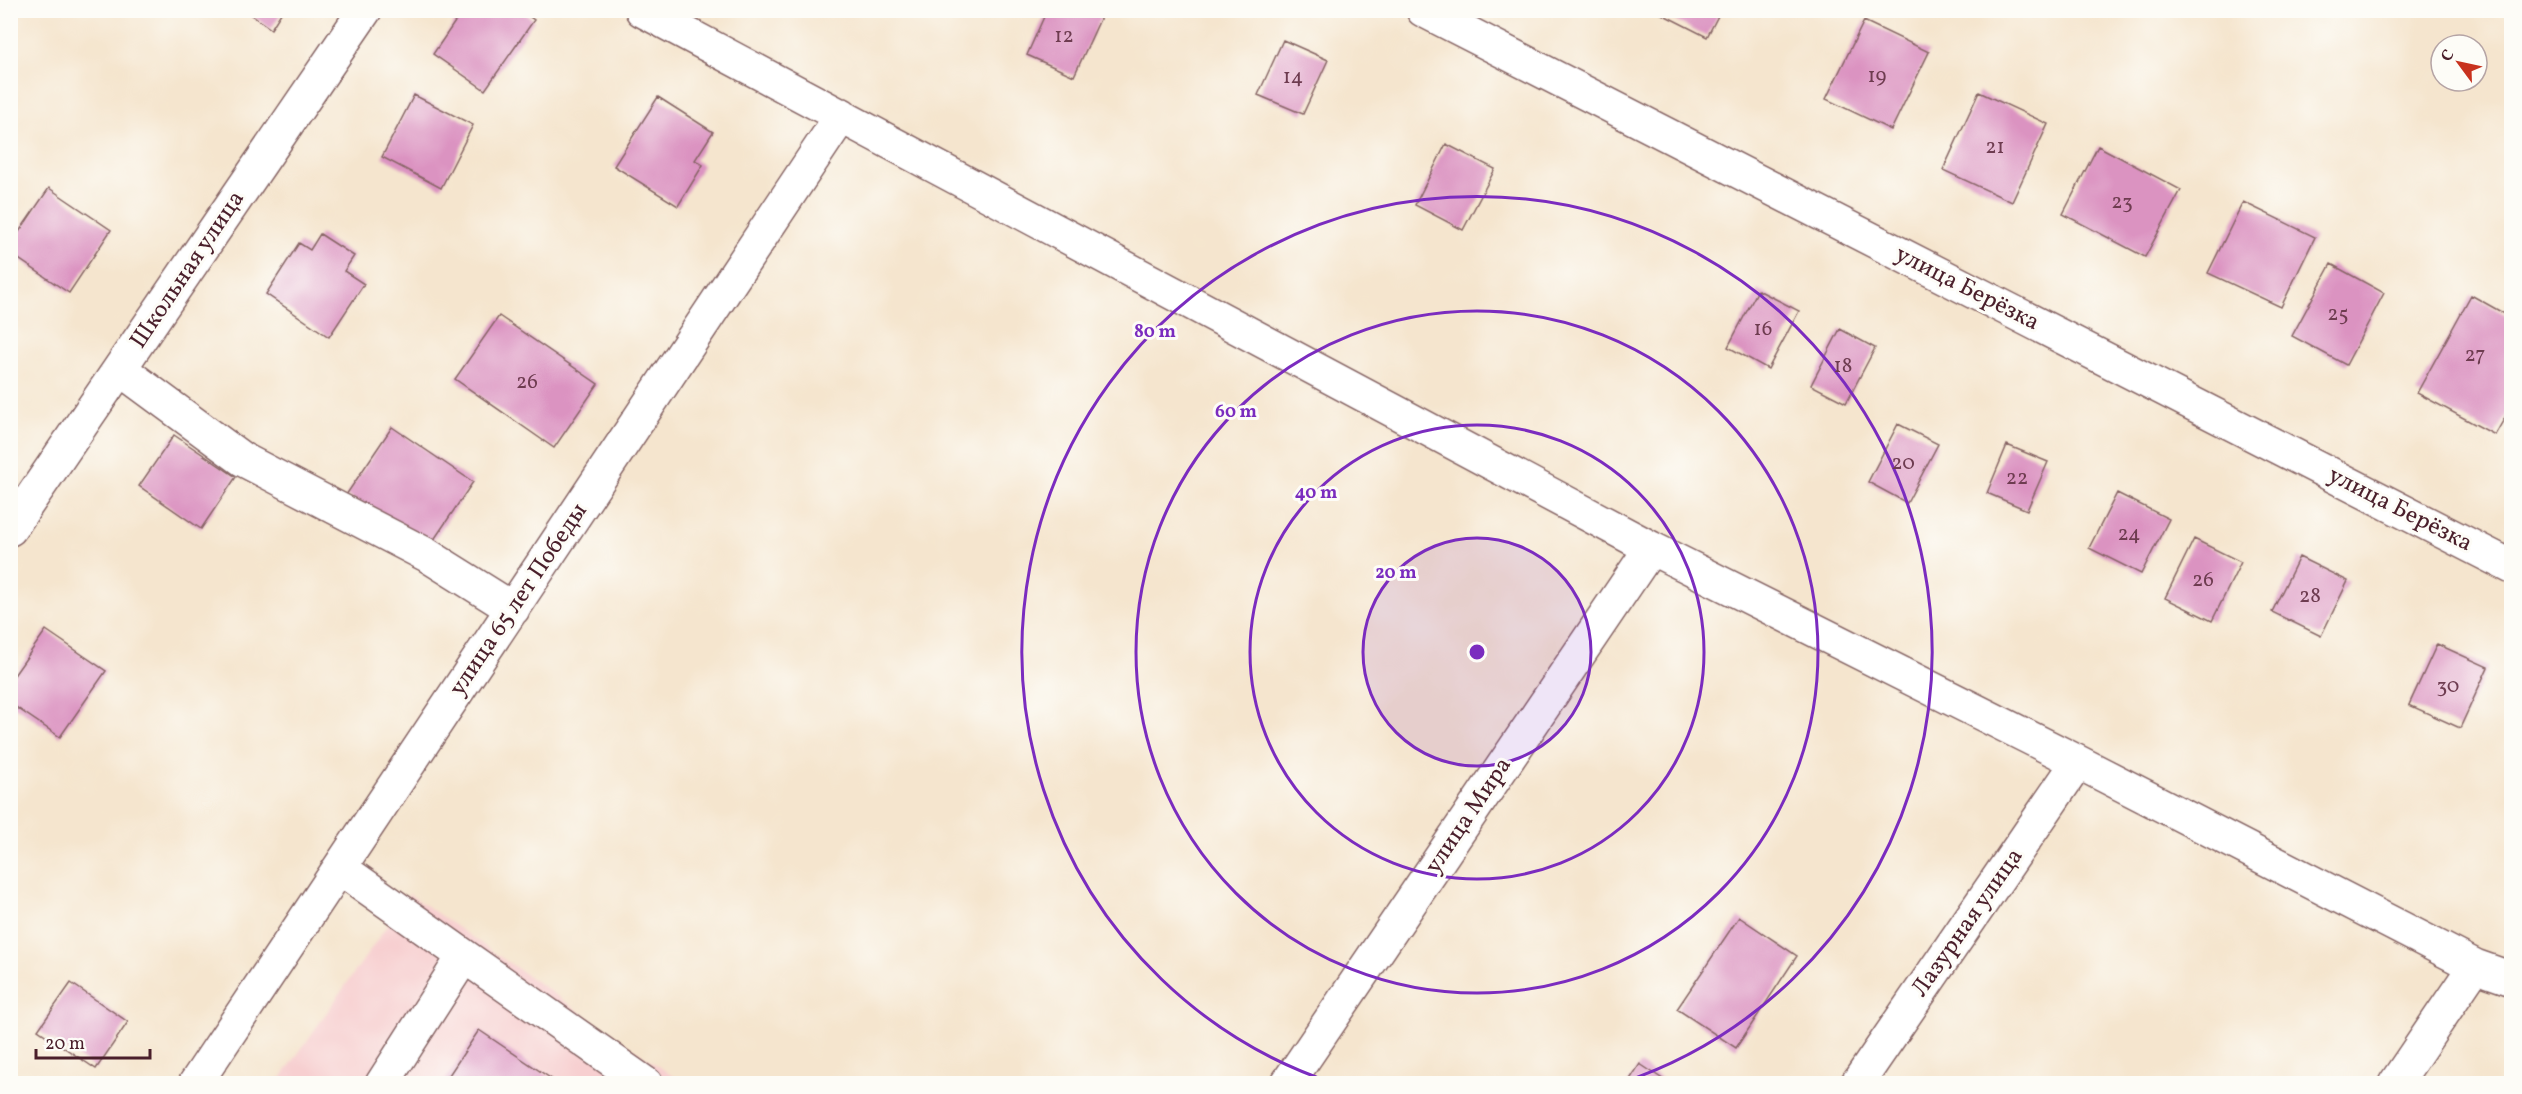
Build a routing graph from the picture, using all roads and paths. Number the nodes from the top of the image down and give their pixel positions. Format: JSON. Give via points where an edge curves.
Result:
{"nodes":[{"id":1,"x":365,"y":10,"type":"edge"},
{"id":2,"x":642,"y":10,"type":"edge"},
{"id":3,"x":1423,"y":10,"type":"edge"},
{"id":4,"x":842,"y":115,"type":"junction"},
{"id":5,"x":120,"y":369,"type":"junction"},
{"id":6,"x":10,"y":529,"type":"edge"},
{"id":7,"x":1651,"y":548,"type":"junction"},
{"id":8,"x":2511,"y":567,"type":"edge"},
{"id":9,"x":513,"y":609,"type":"junction"},
{"id":10,"x":2078,"y":762,"type":"junction"},
{"id":11,"x":340,"y":868,"type":"junction"},
{"id":12,"x":465,"y":956,"type":"junction"},
{"id":13,"x":2475,"y":966,"type":"junction"},
{"id":14,"x":2511,"y":978,"type":"edge"},
{"id":15,"x":195,"y":1083,"type":"edge"},
{"id":16,"x":382,"y":1083,"type":"edge"},
{"id":17,"x":646,"y":1083,"type":"edge"},
{"id":18,"x":1287,"y":1083,"type":"edge"},
{"id":19,"x":1857,"y":1083,"type":"edge"},
{"id":20,"x":2395,"y":1083,"type":"edge"}],
"edges":[{"from":1,"to":5,"type":"street","name":"Школьная улица"},
{"from":2,"to":4,"type":"street"},
{"from":3,"to":8,"type":"street","name":"улица Берёзка"},
{"from":4,"to":7,"type":"street"},
{"from":4,"to":9,"type":"street","name":"улица 65 лет Победы"},
{"from":5,"to":6,"type":"street","name":"Школьная улица"},
{"from":5,"to":9,"type":"street","via":[[242,459],[427,555]]},
{"from":7,"to":10,"type":"street"},
{"from":7,"to":18,"type":"street","name":"улица Мира"},
{"from":9,"to":11,"type":"street","name":"улица 65 лет Победы"},
{"from":10,"to":13,"type":"street"},
{"from":10,"to":19,"type":"street","name":"Лазурная улица"},
{"from":11,"to":12,"type":"street"},
{"from":11,"to":15,"type":"street","name":"улица 65 лет Победы"},
{"from":12,"to":16,"type":"street"},
{"from":12,"to":17,"type":"street"},
{"from":13,"to":14,"type":"street"},
{"from":13,"to":20,"type":"street"}]}
